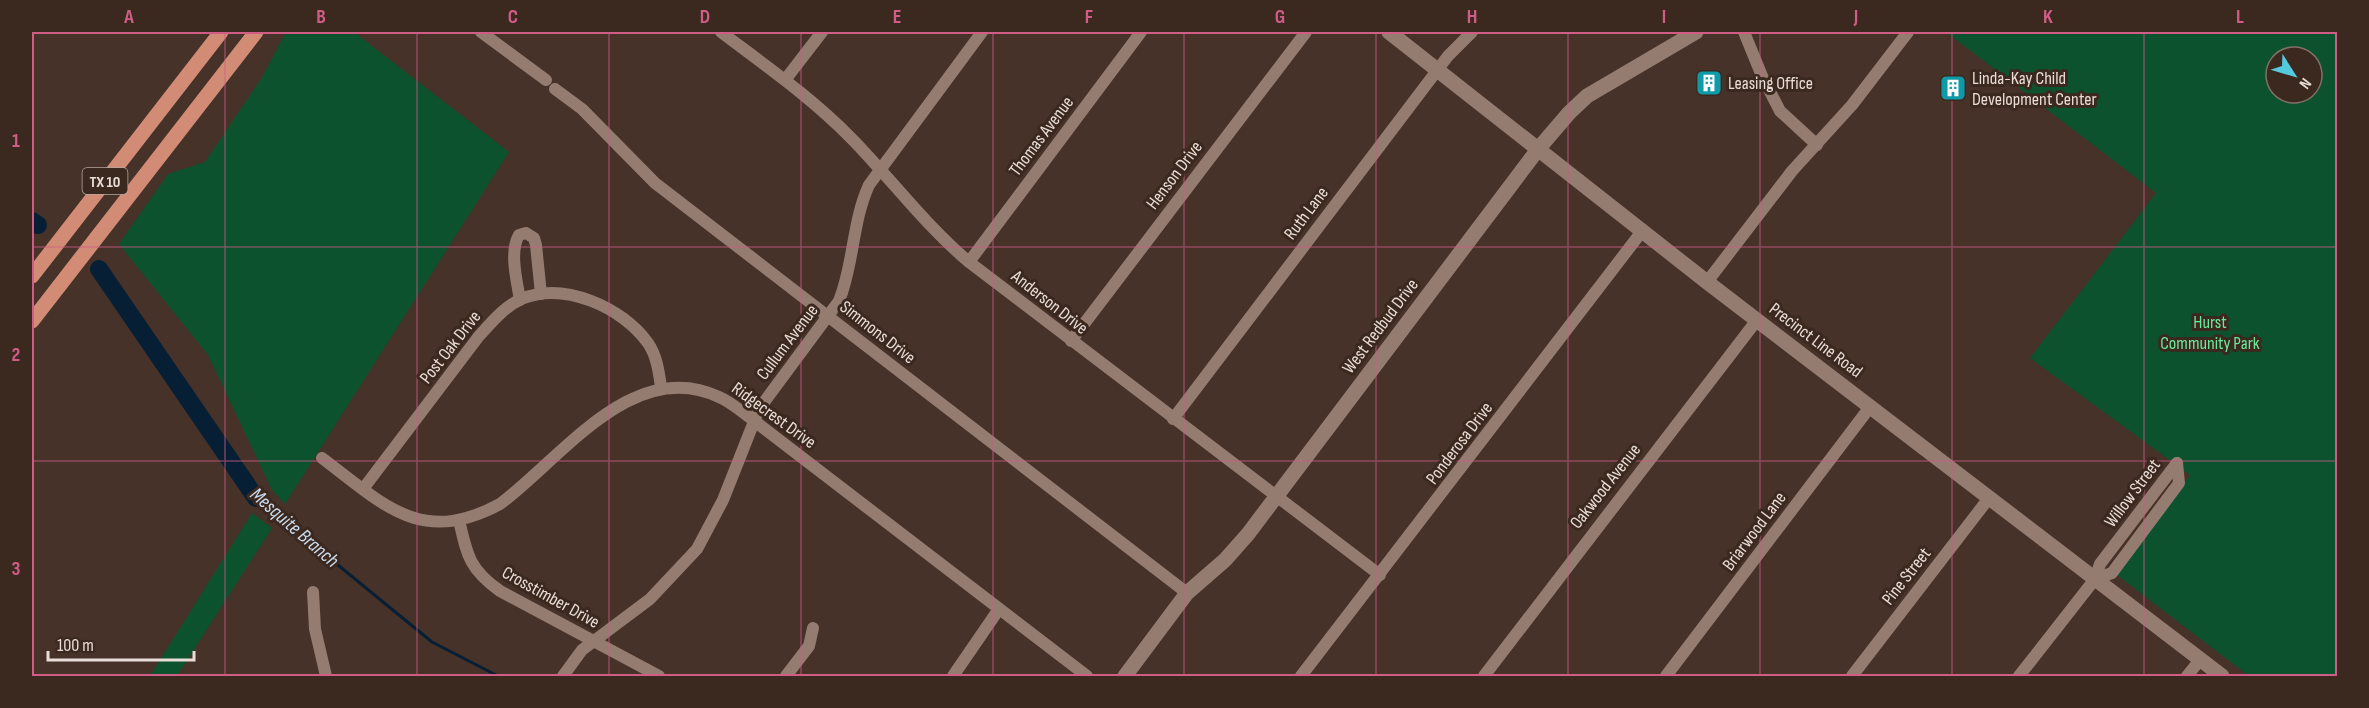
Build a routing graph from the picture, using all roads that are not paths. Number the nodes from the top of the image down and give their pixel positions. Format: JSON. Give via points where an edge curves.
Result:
{"nodes":[{"id":1,"x":220,"y":32,"type":"edge"},
{"id":2,"x":256,"y":32,"type":"edge"},
{"id":3,"x":481,"y":32,"type":"edge"},
{"id":4,"x":720,"y":32,"type":"edge"},
{"id":5,"x":822,"y":32,"type":"edge"},
{"id":6,"x":982,"y":32,"type":"edge"},
{"id":7,"x":1142,"y":32,"type":"edge"},
{"id":8,"x":1306,"y":32,"type":"edge"},
{"id":9,"x":1389,"y":32,"type":"edge"},
{"id":10,"x":1472,"y":32,"type":"edge"},
{"id":11,"x":1696,"y":32,"type":"edge"},
{"id":12,"x":1744,"y":32,"type":"edge"},
{"id":13,"x":1908,"y":32,"type":"edge"},
{"id":14,"x":1438,"y":69,"type":"junction"},
{"id":15,"x":546,"y":80,"type":"dead end"},
{"id":16,"x":785,"y":80,"type":"junction"},
{"id":17,"x":178,"y":86,"type":"junction"},
{"id":18,"x":555,"y":89,"type":"dead end"},
{"id":19,"x":200,"y":104,"type":"junction"},
{"id":20,"x":1817,"y":145,"type":"junction"},
{"id":21,"x":1539,"y":148,"type":"junction"},
{"id":22,"x":879,"y":169,"type":"junction"},
{"id":23,"x":1643,"y":230,"type":"junction"},
{"id":24,"x":969,"y":262,"type":"junction"},
{"id":25,"x":32,"y":276,"type":"edge"},
{"id":26,"x":1707,"y":282,"type":"junction"},
{"id":27,"x":541,"y":294,"type":"junction"},
{"id":28,"x":520,"y":300,"type":"junction"},
{"id":29,"x":829,"y":317,"type":"junction"},
{"id":30,"x":1756,"y":320,"type":"junction"},
{"id":31,"x":32,"y":321,"type":"edge"},
{"id":32,"x":1071,"y":341,"type":"junction"},
{"id":33,"x":661,"y":387,"type":"junction"},
{"id":34,"x":1870,"y":407,"type":"junction"},
{"id":35,"x":1173,"y":419,"type":"junction"},
{"id":36,"x":753,"y":420,"type":"junction"},
{"id":37,"x":322,"y":458,"type":"dead end"},
{"id":38,"x":363,"y":489,"type":"junction"},
{"id":39,"x":1275,"y":497,"type":"junction"},
{"id":40,"x":1989,"y":498,"type":"junction"},
{"id":41,"x":459,"y":520,"type":"junction"},
{"id":42,"x":1380,"y":575,"type":"junction"},
{"id":43,"x":2095,"y":579,"type":"junction"},
{"id":44,"x":313,"y":592,"type":"dead end"},
{"id":45,"x":1187,"y":593,"type":"junction"},
{"id":46,"x":999,"y":609,"type":"junction"},
{"id":47,"x":813,"y":628,"type":"dead end"},
{"id":48,"x":593,"y":641,"type":"junction"},
{"id":49,"x":2200,"y":660,"type":"junction"},
{"id":50,"x":326,"y":676,"type":"edge"},
{"id":51,"x":563,"y":676,"type":"edge"},
{"id":52,"x":659,"y":676,"type":"edge"},
{"id":53,"x":786,"y":676,"type":"edge"},
{"id":54,"x":953,"y":676,"type":"edge"},
{"id":55,"x":1087,"y":676,"type":"edge"},
{"id":56,"x":1125,"y":676,"type":"edge"},
{"id":57,"x":1301,"y":676,"type":"edge"},
{"id":58,"x":1484,"y":676,"type":"edge"},
{"id":59,"x":1666,"y":676,"type":"edge"},
{"id":60,"x":1852,"y":676,"type":"edge"},
{"id":61,"x":2019,"y":676,"type":"edge"},
{"id":62,"x":2187,"y":676,"type":"edge"},
{"id":63,"x":2222,"y":676,"type":"edge"}],
"edges":[{"from":1,"to":17,"type":"main road","number":"TX 10"},
{"from":2,"to":19,"type":"main road","number":"TX 10"},
{"from":3,"to":15,"type":"street"},
{"from":4,"to":16,"type":"street","name":"Anderson Drive"},
{"from":5,"to":16,"type":"street"},
{"from":6,"to":22,"type":"street","name":"Cullum Avenue"},
{"from":7,"to":24,"type":"street","name":"Thomas Avenue"},
{"from":8,"to":32,"type":"street","name":"Henson Drive"},
{"from":9,"to":14,"type":"main road","name":"Precinct Line Road"},
{"from":10,"to":14,"type":"street","name":"Ruth Lane"},
{"from":11,"to":21,"type":"main road","name":"West Redbud Drive","via":[[1587,96]]},
{"from":12,"to":20,"type":"street","via":[[1780,111]]},
{"from":13,"to":20,"type":"street"},
{"from":14,"to":21,"type":"main road","name":"Precinct Line Road"},
{"from":14,"to":35,"type":"street","name":"Ruth Lane"},
{"from":16,"to":22,"type":"street","name":"Anderson Drive","via":[[819,107]]},
{"from":17,"to":19,"type":"main road"},
{"from":17,"to":25,"type":"main road","number":"TX 10"},
{"from":18,"to":29,"type":"street","name":"Simmons Drive","via":[[582,109],[655,183]]},
{"from":19,"to":31,"type":"main road","number":"TX 10"},
{"from":20,"to":26,"type":"street","via":[[1792,171]]},
{"from":21,"to":23,"type":"main road","name":"Precinct Line Road"},
{"from":21,"to":39,"type":"main road","name":"West Redbud Drive"},
{"from":22,"to":24,"type":"street","name":"Anderson Drive","via":[[932,230]]},
{"from":22,"to":29,"type":"street","name":"Cullum Avenue","via":[[863,197],[846,286]]},
{"from":23,"to":26,"type":"main road","name":"Precinct Line Road"},
{"from":23,"to":42,"type":"street","name":"Ponderosa Drive"},
{"from":24,"to":32,"type":"street","name":"Anderson Drive"},
{"from":26,"to":30,"type":"main road","name":"Precinct Line Road"},
{"from":27,"to":28,"type":"street","name":"Post Oak Drive"},
{"from":27,"to":28,"type":"street","via":[[536,245],[526,233],[515,242]]},
{"from":27,"to":33,"type":"street","name":"Post Oak Drive","via":[[572,295],[590,301],[636,328],[650,345]]},
{"from":28,"to":38,"type":"street","name":"Post Oak Drive","via":[[497,316],[479,336]]},
{"from":29,"to":36,"type":"street","name":"Cullum Avenue"},
{"from":29,"to":45,"type":"street","name":"Simmons Drive"},
{"from":30,"to":34,"type":"main road","name":"Precinct Line Road"},
{"from":30,"to":58,"type":"street","name":"Oakwood Avenue"},
{"from":32,"to":35,"type":"street","name":"Anderson Drive"},
{"from":33,"to":36,"type":"street","name":"Ridgecrest Drive","via":[[718,396]]},
{"from":33,"to":41,"type":"street","name":"Ridgecrest Drive","via":[[606,413],[500,504]]},
{"from":34,"to":40,"type":"main road","name":"Precinct Line Road"},
{"from":34,"to":59,"type":"street","name":"Briarwood Lane"},
{"from":35,"to":39,"type":"street","name":"Anderson Drive"},
{"from":36,"to":46,"type":"street","name":"Ridgecrest Drive"},
{"from":36,"to":48,"type":"street","name":"Cullum Avenue","via":[[723,500],[697,549],[650,599]]},
{"from":37,"to":38,"type":"street","name":"Ridgecrest Drive"},
{"from":38,"to":41,"type":"street","name":"Ridgecrest Drive","via":[[405,516],[425,521]]},
{"from":39,"to":42,"type":"street","name":"Anderson Drive"},
{"from":39,"to":45,"type":"main road","name":"West Redbud Drive","via":[[1225,560]]},
{"from":40,"to":43,"type":"main road","name":"Precinct Line Road"},
{"from":40,"to":60,"type":"street","name":"Pine Street"},
{"from":41,"to":48,"type":"street","name":"Crosstimber Drive","via":[[468,559],[484,580]]},
{"from":42,"to":57,"type":"street","name":"Ponderosa Drive"},
{"from":43,"to":43,"type":"street","name":"Willow Street","via":[[2112,573],[2179,483],[2177,463],[2100,564]]},
{"from":43,"to":49,"type":"main road","name":"Precinct Line Road"},
{"from":43,"to":61,"type":"street","name":"Willow Street"},
{"from":44,"to":50,"type":"street","via":[[315,629]]},
{"from":45,"to":56,"type":"main road","name":"West Redbud Drive"},
{"from":46,"to":54,"type":"street"},
{"from":46,"to":55,"type":"street","name":"Ridgecrest Drive"},
{"from":47,"to":53,"type":"street","via":[[809,646]]},
{"from":48,"to":51,"type":"street","name":"Cullum Avenue"},
{"from":48,"to":52,"type":"street","name":"Crosstimber Drive"},
{"from":49,"to":62,"type":"street"},
{"from":49,"to":63,"type":"main road","name":"Precinct Line Road"}]}
